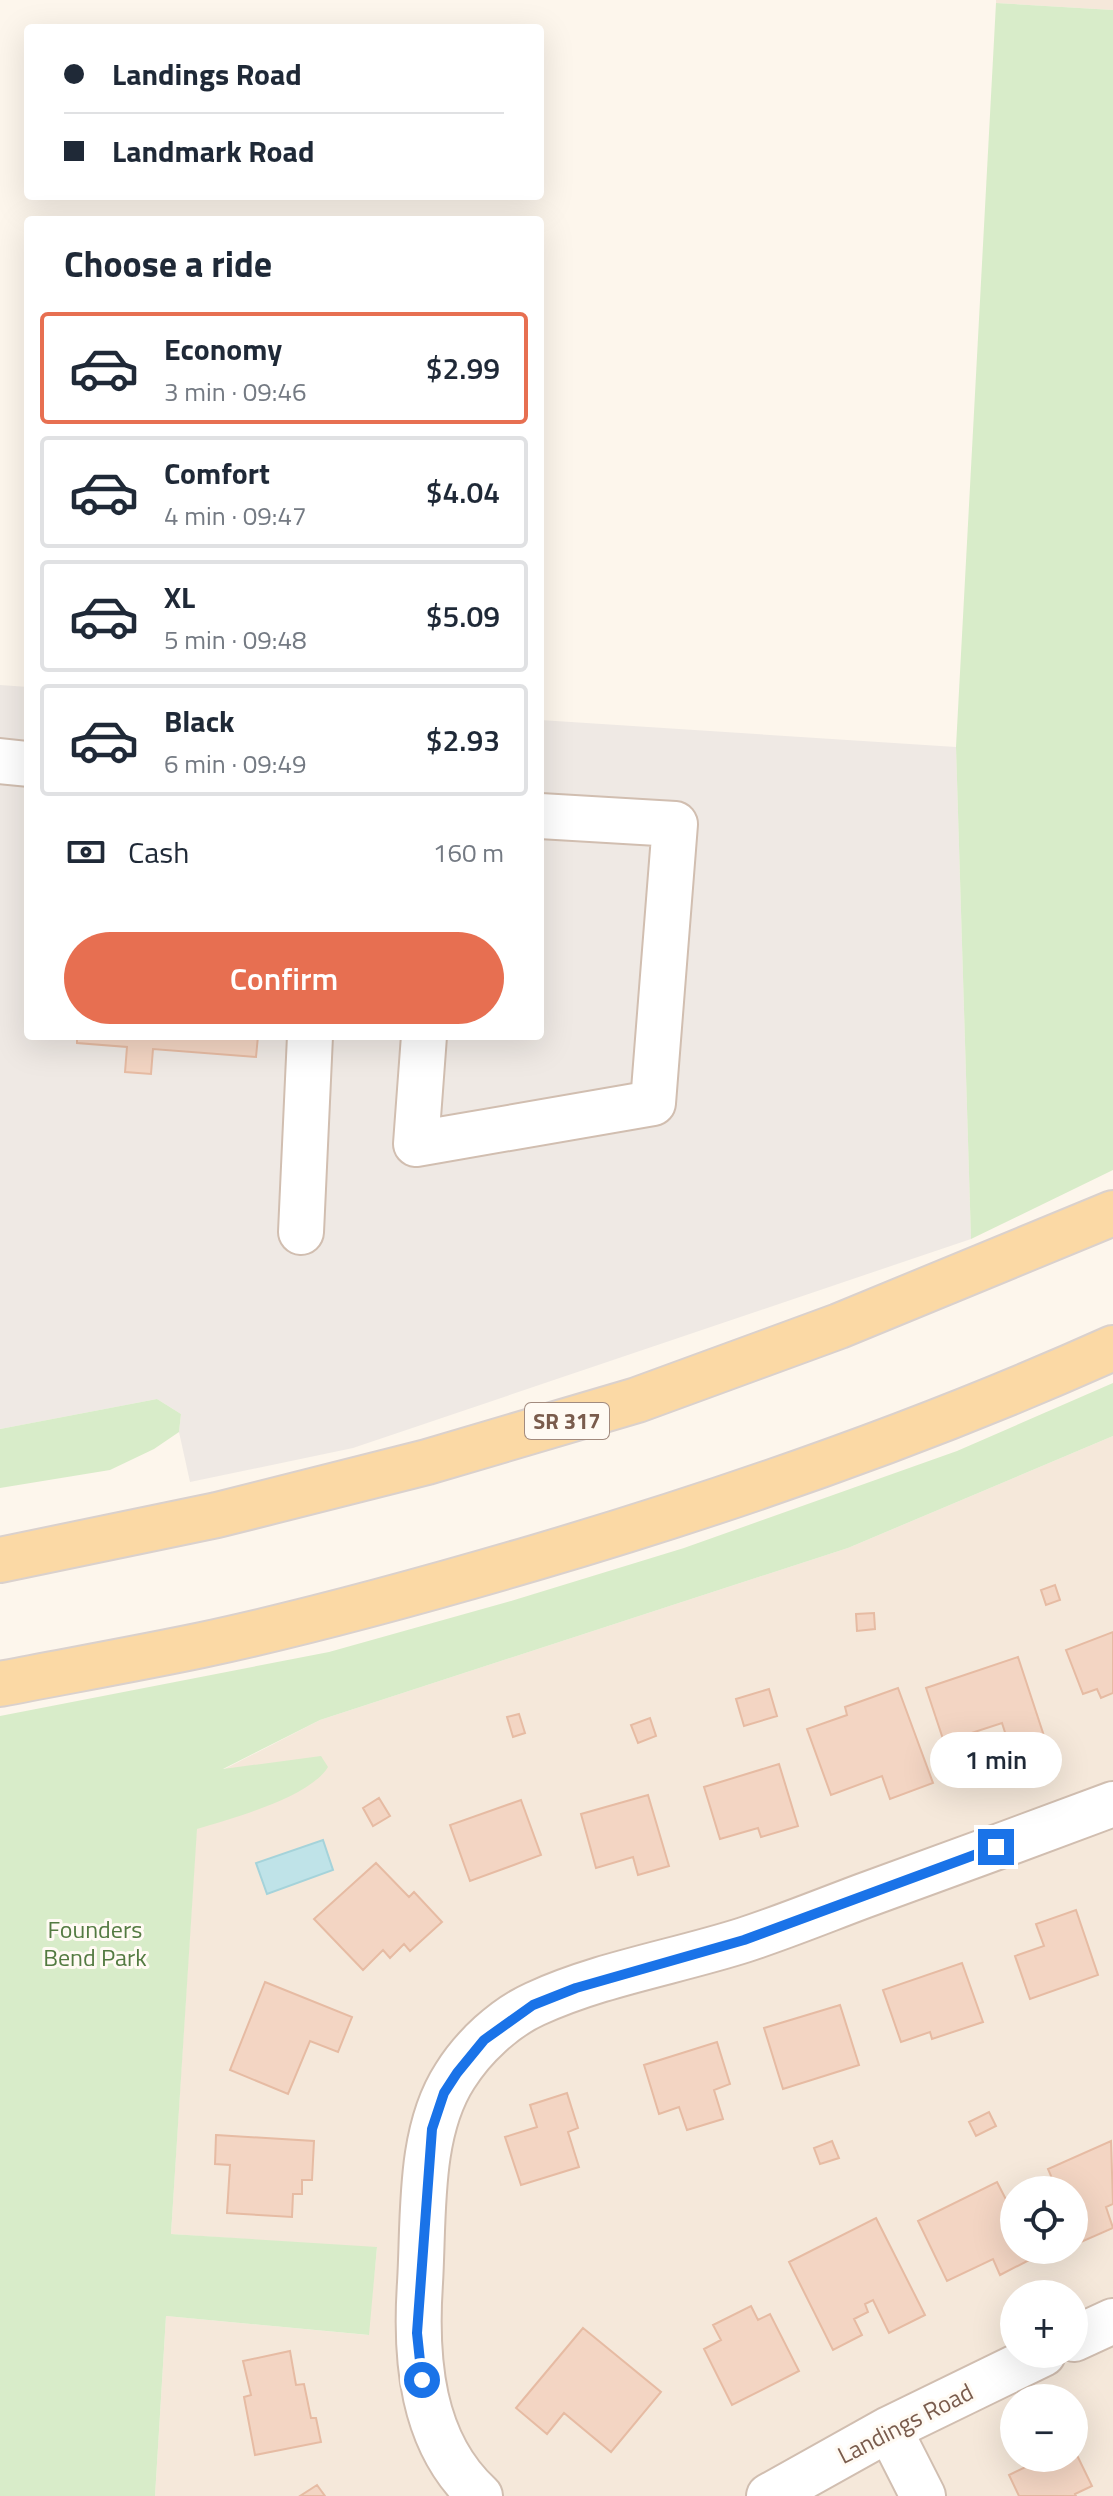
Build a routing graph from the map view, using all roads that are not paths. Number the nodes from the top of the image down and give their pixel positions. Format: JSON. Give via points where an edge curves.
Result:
{"nodes":[{"id":1,"x":0,"y":761,"type":"edge"},
{"id":2,"x":24,"y":764,"type":"edge"},
{"id":3,"x":544,"y":816,"type":"edge"},
{"id":4,"x":310,"y":1040,"type":"edge"},
{"id":5,"x":424,"y":1040,"type":"edge"},
{"id":6,"x":1113,"y":1213,"type":"edge"},
{"id":7,"x":301,"y":1232,"type":"dead end"},
{"id":8,"x":1113,"y":1348,"type":"edge"},
{"id":9,"x":0,"y":1560,"type":"edge"},
{"id":10,"x":0,"y":1684,"type":"edge"},
{"id":11,"x":1113,"y":1804,"type":"edge"},
{"id":12,"x":1113,"y":2321,"type":"edge"},
{"id":13,"x":1088,"y":2333,"type":"edge"},
{"id":14,"x":1014,"y":2368,"type":"edge"},
{"id":15,"x":889,"y":2429,"type":"junction"},
{"id":16,"x":480,"y":2496,"type":"edge"},
{"id":17,"x":769,"y":2496,"type":"edge"},
{"id":18,"x":923,"y":2496,"type":"edge"}],
"edges":[{"from":1,"to":2,"type":"street"},
{"from":3,"to":5,"type":"street","via":[[675,824],[653,1103],[416,1144]]},
{"from":4,"to":7,"type":"street"},
{"from":6,"to":9,"type":"main road","number":"SR 317","via":[[854,1320],[637,1400],[427,1462],[217,1515]]},
{"from":8,"to":10,"type":"main road","via":[[779,1481],[642,1526],[362,1606],[203,1645]]},
{"from":11,"to":16,"type":"street","via":[[744,1940],[576,1988],[533,2005],[484,2040],[444,2093],[432,2129],[417,2333],[429,2411],[449,2458]]},
{"from":12,"to":13,"type":"street"},
{"from":14,"to":15,"type":"street","name":"Landings Road"},
{"from":15,"to":17,"type":"street","name":"Landings Road"},
{"from":15,"to":18,"type":"street"}]}
